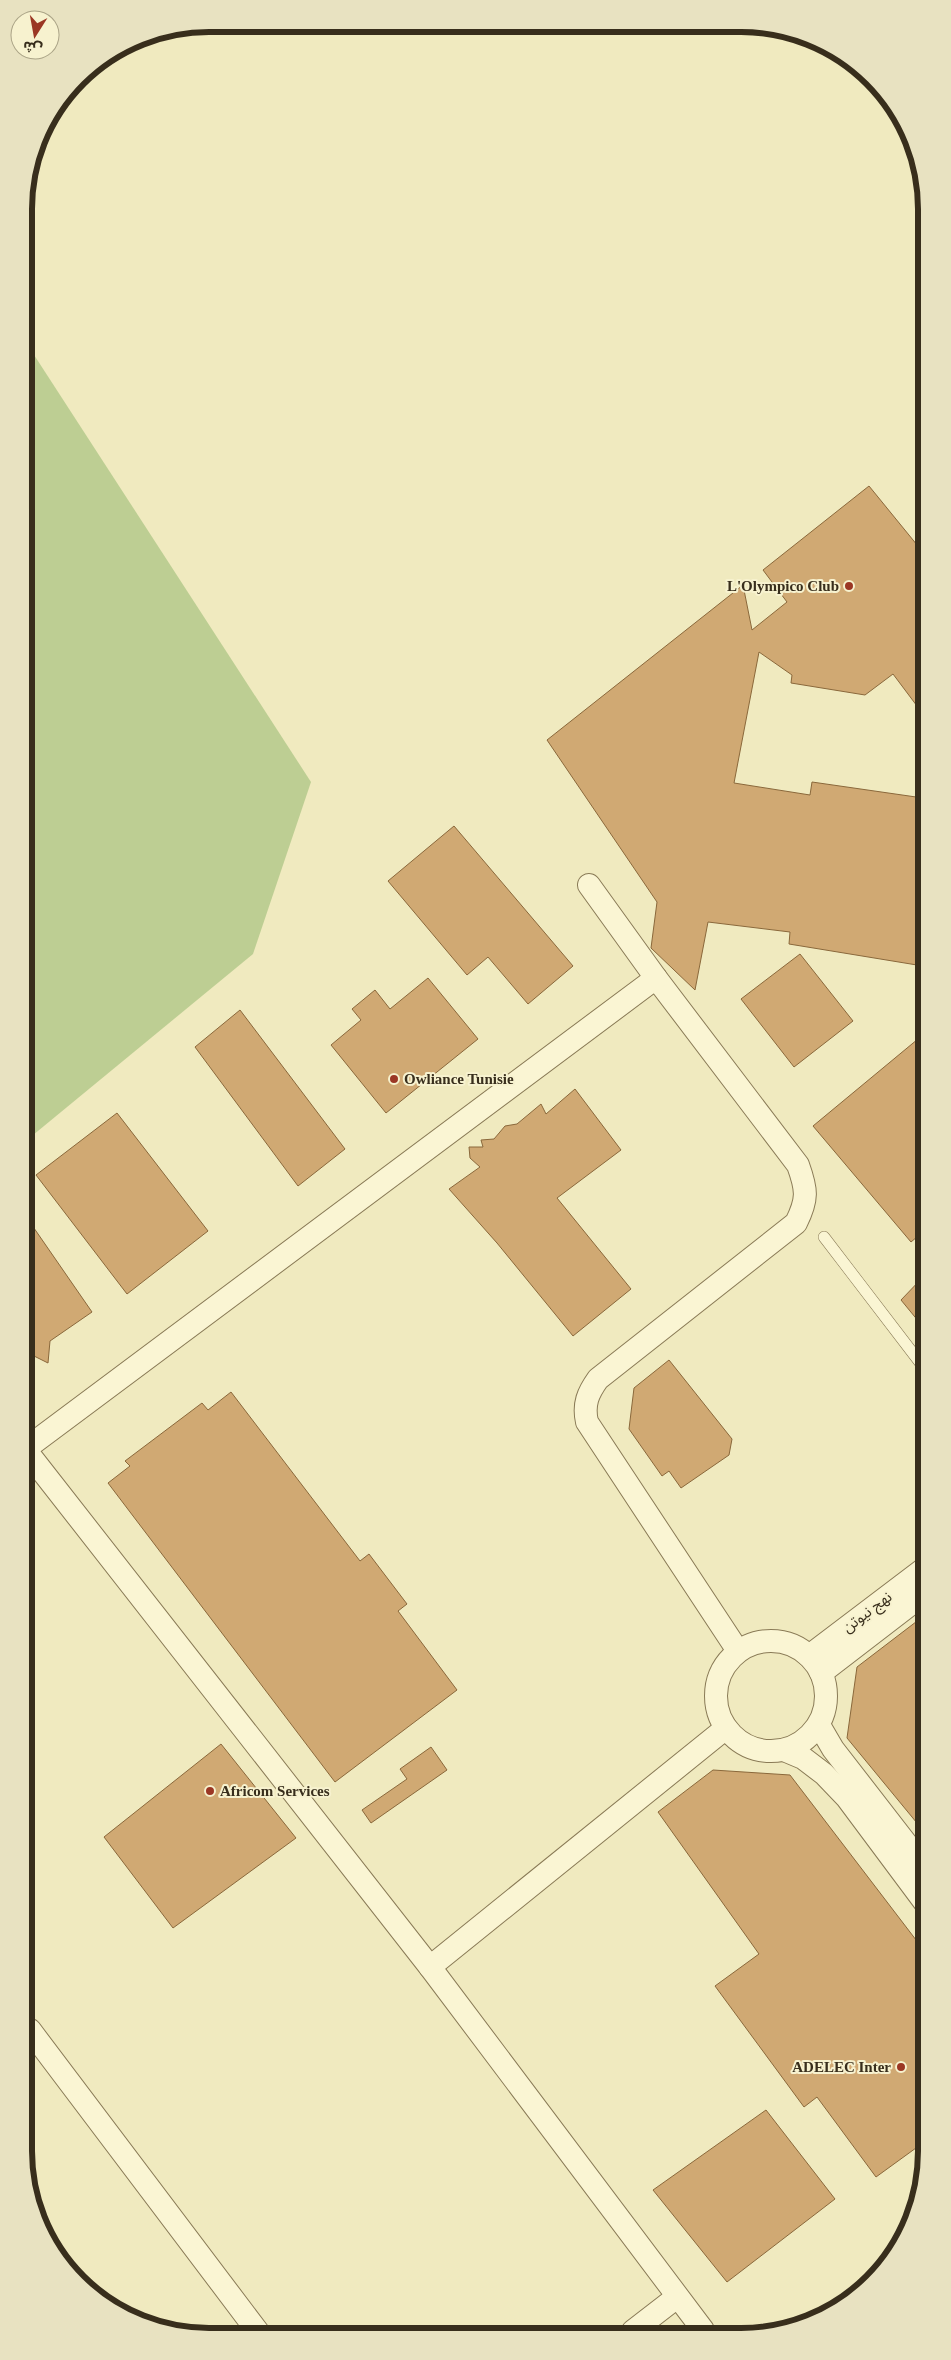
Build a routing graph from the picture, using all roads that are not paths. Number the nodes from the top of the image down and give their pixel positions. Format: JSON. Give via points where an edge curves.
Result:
{"nodes":[{"id":1,"x":589,"y":885,"type":"dead end"},
{"id":2,"x":656,"y":978,"type":"junction"},
{"id":3,"x":824,"y":1237,"type":"dead end"},
{"id":4,"x":918,"y":1361,"type":"edge"},
{"id":5,"x":32,"y":1444,"type":"edge"},
{"id":6,"x":32,"y":1458,"type":"edge"},
{"id":7,"x":918,"y":1574,"type":"edge"},
{"id":8,"x":918,"y":1598,"type":"edge"},
{"id":9,"x":738,"y":1651,"type":"junction"},
{"id":10,"x":815,"y":1665,"type":"junction"},
{"id":11,"x":819,"y":1725,"type":"junction"},
{"id":12,"x":726,"y":1728,"type":"junction"},
{"id":13,"x":784,"y":1750,"type":"junction"},
{"id":14,"x":918,"y":1859,"type":"edge"},
{"id":15,"x":918,"y":1893,"type":"edge"},
{"id":16,"x":430,"y":1967,"type":"junction"},
{"id":17,"x":32,"y":2033,"type":"edge"},
{"id":18,"x":677,"y":2297,"type":"junction"},
{"id":19,"x":255,"y":2328,"type":"edge"},
{"id":20,"x":637,"y":2328,"type":"edge"},
{"id":21,"x":701,"y":2328,"type":"edge"}],
"edges":[{"from":1,"to":2,"type":"street"},
{"from":2,"to":5,"type":"street"},
{"from":2,"to":9,"type":"street","via":[[798,1165],[806,1186],[805,1206],[796,1223],[598,1379],[584,1409],[587,1422]]},
{"from":3,"to":4,"type":"lane"},
{"from":6,"to":16,"type":"street"},
{"from":7,"to":10,"type":"street","name":"نهج نيوتن"},
{"from":8,"to":10,"type":"street","name":"نهج نيوتن"},
{"from":9,"to":10,"type":"street","via":[[758,1642],[780,1641],[800,1648]]},
{"from":9,"to":12,"type":"street","via":[[723,1666],[716,1687],[717,1709]]},
{"from":10,"to":11,"type":"street","via":[[826,1683],[826,1704]]},
{"from":11,"to":13,"type":"street","via":[[804,1741]]},
{"from":11,"to":14,"type":"street","via":[[833,1749]]},
{"from":12,"to":13,"type":"street","via":[[742,1743],[762,1751]]},
{"from":12,"to":16,"type":"street"},
{"from":13,"to":15,"type":"street","via":[[803,1758],[847,1798]]},
{"from":16,"to":18,"type":"street"},
{"from":17,"to":19,"type":"street"},
{"from":18,"to":20,"type":"street"},
{"from":18,"to":21,"type":"street"}]}
